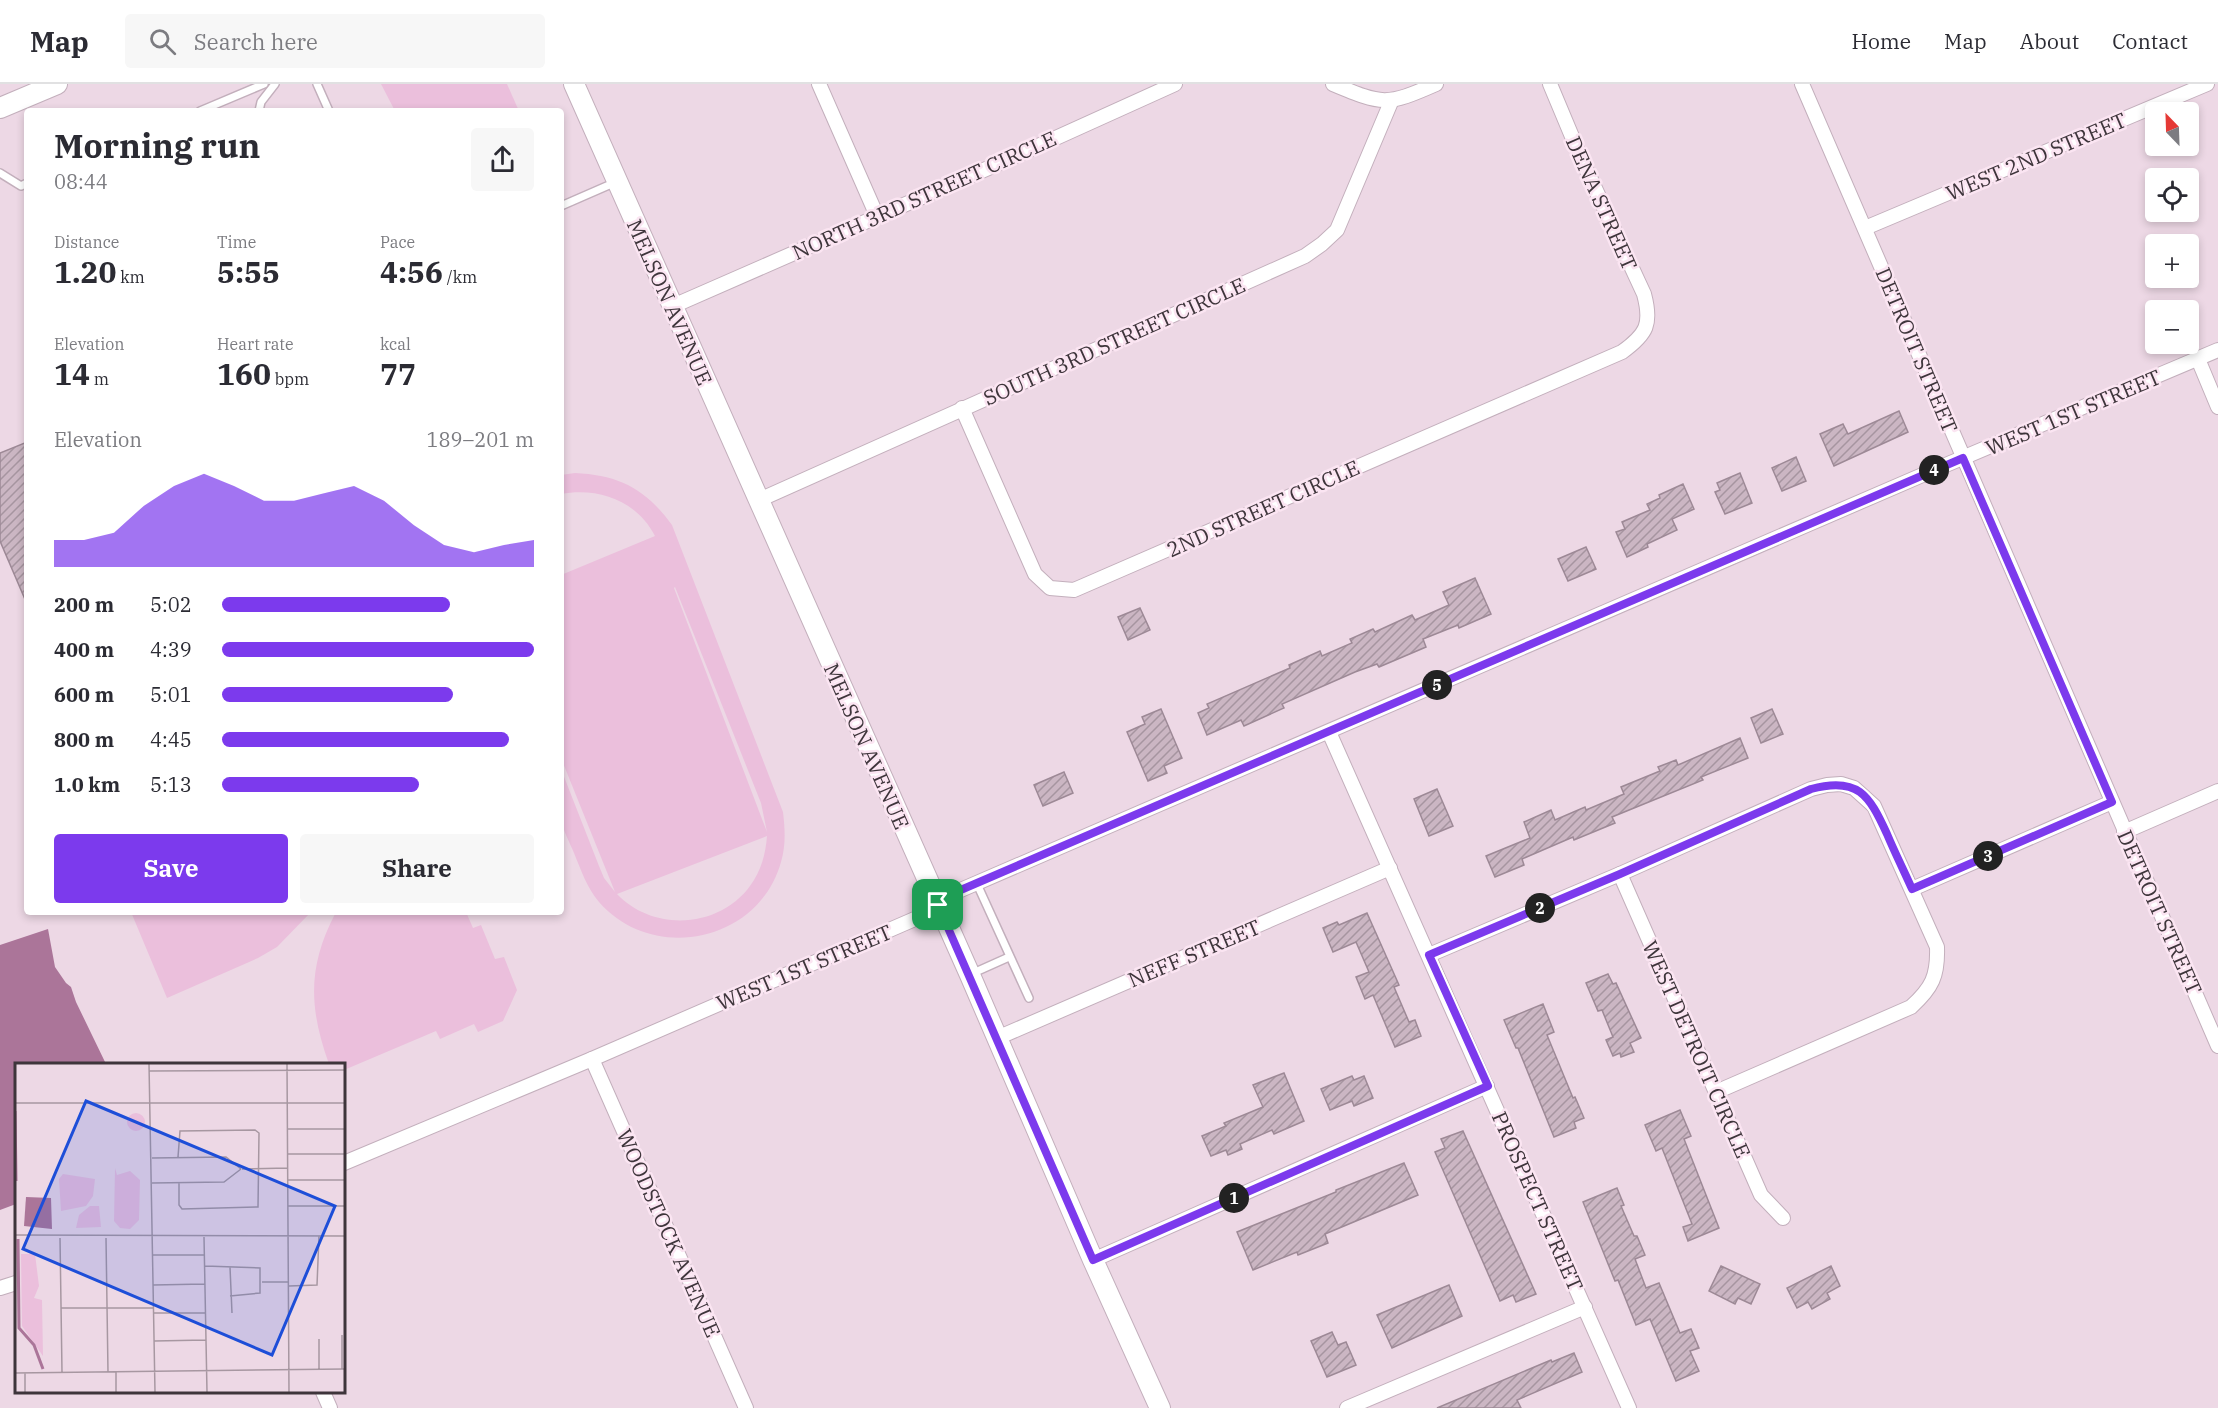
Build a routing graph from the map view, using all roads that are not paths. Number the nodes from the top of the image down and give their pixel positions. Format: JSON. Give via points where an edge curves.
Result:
{"nodes":[{"id":1,"x":57,"y":84,"type":"edge"},
{"id":2,"x":264,"y":84,"type":"edge"},
{"id":3,"x":275,"y":84,"type":"edge"},
{"id":4,"x":317,"y":84,"type":"edge"},
{"id":5,"x":574,"y":84,"type":"edge"},
{"id":6,"x":819,"y":84,"type":"edge"},
{"id":7,"x":1175,"y":84,"type":"edge"},
{"id":8,"x":1333,"y":84,"type":"edge"},
{"id":9,"x":1436,"y":84,"type":"edge"},
{"id":10,"x":1550,"y":84,"type":"edge"},
{"id":11,"x":1802,"y":84,"type":"edge"},
{"id":12,"x":2207,"y":84,"type":"edge"},
{"id":13,"x":1391,"y":102,"type":"junction"},
{"id":14,"x":0,"y":108,"type":"edge"},
{"id":15,"x":207,"y":108,"type":"edge"},
{"id":16,"x":260,"y":108,"type":"edge"},
{"id":17,"x":328,"y":108,"type":"edge"},
{"id":18,"x":0,"y":173,"type":"edge"},
{"id":19,"x":617,"y":182,"type":"junction"},
{"id":20,"x":24,"y":184,"type":"edge"},
{"id":21,"x":564,"y":205,"type":"edge"},
{"id":22,"x":877,"y":216,"type":"junction"},
{"id":23,"x":1865,"y":228,"type":"junction"},
{"id":24,"x":673,"y":306,"type":"junction"},
{"id":25,"x":1648,"y":323,"type":"joint"},
{"id":26,"x":2218,"y":350,"type":"edge"},
{"id":27,"x":2198,"y":359,"type":"junction"},
{"id":28,"x":2218,"y":407,"type":"edge"},
{"id":29,"x":963,"y":408,"type":"junction"},
{"id":30,"x":1963,"y":458,"type":"junction"},
{"id":31,"x":759,"y":500,"type":"junction"},
{"id":32,"x":1329,"y":732,"type":"junction"},
{"id":33,"x":2218,"y":791,"type":"edge"},
{"id":34,"x":2112,"y":802,"type":"junction"},
{"id":35,"x":2124,"y":832,"type":"junction"},
{"id":36,"x":1390,"y":868,"type":"junction"},
{"id":37,"x":1620,"y":874,"type":"junction"},
{"id":38,"x":977,"y":884,"type":"junction"},
{"id":39,"x":1912,"y":889,"type":"junction"},
{"id":40,"x":938,"y":905,"type":"junction"},
{"id":41,"x":1429,"y":955,"type":"junction"},
{"id":42,"x":1009,"y":957,"type":"junction"},
{"id":43,"x":970,"y":975,"type":"junction"},
{"id":44,"x":1029,"y":998,"type":"dead end"},
{"id":45,"x":997,"y":1038,"type":"junction"},
{"id":46,"x":2218,"y":1046,"type":"edge"},
{"id":47,"x":592,"y":1059,"type":"junction"},
{"id":48,"x":1488,"y":1086,"type":"junction"},
{"id":49,"x":1716,"y":1092,"type":"junction"},
{"id":50,"x":345,"y":1163,"type":"edge"},
{"id":51,"x":1783,"y":1218,"type":"dead end"},
{"id":52,"x":1093,"y":1260,"type":"junction"},
{"id":53,"x":15,"y":1283,"type":"edge"},
{"id":54,"x":0,"y":1288,"type":"edge"},
{"id":55,"x":1585,"y":1307,"type":"junction"},
{"id":56,"x":323,"y":1393,"type":"edge"},
{"id":57,"x":330,"y":1408,"type":"edge"},
{"id":58,"x":746,"y":1408,"type":"edge"},
{"id":59,"x":1160,"y":1408,"type":"edge"},
{"id":60,"x":1347,"y":1408,"type":"edge"},
{"id":61,"x":1629,"y":1408,"type":"edge"}],
"edges":[{"from":1,"to":14,"type":"street"},
{"from":2,"to":15,"type":"lane"},
{"from":3,"to":16,"type":"lane"},
{"from":4,"to":17,"type":"lane"},
{"from":5,"to":19,"type":"street","name":"MELSON AVENUE"},
{"from":6,"to":22,"type":"street"},
{"from":7,"to":22,"type":"street","name":"NORTH 3RD STREET CIRCLE"},
{"from":8,"to":13,"type":"street","via":[[1369,99]]},
{"from":9,"to":13,"type":"street"},
{"from":10,"to":25,"type":"street","name":"DENA STREET","via":[[1644,294]]},
{"from":11,"to":23,"type":"street","name":"DETROIT STREET"},
{"from":12,"to":23,"type":"street","name":"WEST 2ND STREET"},
{"from":13,"to":29,"type":"street","name":"SOUTH 3RD STREET CIRCLE","via":[[1337,230],[1322,244],[1305,256]]},
{"from":18,"to":20,"type":"lane"},
{"from":19,"to":21,"type":"lane"},
{"from":19,"to":24,"type":"street","name":"MELSON AVENUE"},
{"from":22,"to":24,"type":"street","name":"NORTH 3RD STREET CIRCLE"},
{"from":23,"to":30,"type":"street","name":"DETROIT STREET"},
{"from":24,"to":31,"type":"street","name":"MELSON AVENUE"},
{"from":25,"to":29,"type":"street","name":"2ND STREET CIRCLE","via":[[1639,339],[1622,352],[1074,590],[1050,588],[1035,574]]},
{"from":26,"to":27,"type":"street","name":"WEST 1ST STREET"},
{"from":27,"to":28,"type":"street"},
{"from":27,"to":30,"type":"street","name":"WEST 1ST STREET"},
{"from":29,"to":31,"type":"street","name":"SOUTH 3RD STREET CIRCLE"},
{"from":30,"to":32,"type":"street","name":"WEST 1ST STREET"},
{"from":30,"to":34,"type":"street","name":"DETROIT STREET"},
{"from":31,"to":40,"type":"street","name":"MELSON AVENUE"},
{"from":32,"to":36,"type":"street","name":"PROSPECT STREET"},
{"from":32,"to":38,"type":"street","name":"WEST 1ST STREET"},
{"from":33,"to":35,"type":"street"},
{"from":34,"to":35,"type":"street","name":"DETROIT STREET"},
{"from":34,"to":39,"type":"street"},
{"from":35,"to":46,"type":"street","name":"DETROIT STREET"},
{"from":36,"to":41,"type":"street","name":"PROSPECT STREET"},
{"from":36,"to":45,"type":"street","name":"NEFF STREET"},
{"from":37,"to":39,"type":"street","via":[[1811,789],[1841,784],[1854,788],[1874,806]]},
{"from":37,"to":41,"type":"street"},
{"from":37,"to":49,"type":"street","name":"WEST DETROIT CIRCLE"},
{"from":38,"to":40,"type":"street","name":"WEST 1ST STREET"},
{"from":38,"to":42,"type":"lane"},
{"from":39,"to":49,"type":"street","via":[[1937,947],[1935,978],[1924,995],[1911,1007]]},
{"from":40,"to":43,"type":"street","name":"MELSON AVENUE"},
{"from":40,"to":47,"type":"street","name":"WEST 1ST STREET","via":[[917,918]]},
{"from":41,"to":48,"type":"street","name":"PROSPECT STREET"},
{"from":42,"to":43,"type":"lane"},
{"from":42,"to":44,"type":"lane"},
{"from":43,"to":45,"type":"street","name":"MELSON AVENUE"},
{"from":45,"to":52,"type":"street","name":"MELSON AVENUE"},
{"from":47,"to":50,"type":"street","name":"WEST 1ST STREET"},
{"from":47,"to":58,"type":"street","name":"WOODSTOCK AVENUE"},
{"from":48,"to":52,"type":"street"},
{"from":48,"to":55,"type":"street","name":"PROSPECT STREET"},
{"from":49,"to":51,"type":"street","name":"WEST DETROIT CIRCLE","via":[[1761,1195]]},
{"from":52,"to":59,"type":"street","name":"MELSON AVENUE"},
{"from":53,"to":54,"type":"street"},
{"from":55,"to":60,"type":"street"},
{"from":55,"to":61,"type":"street","name":"PROSPECT STREET"},
{"from":56,"to":57,"type":"street"}]}
